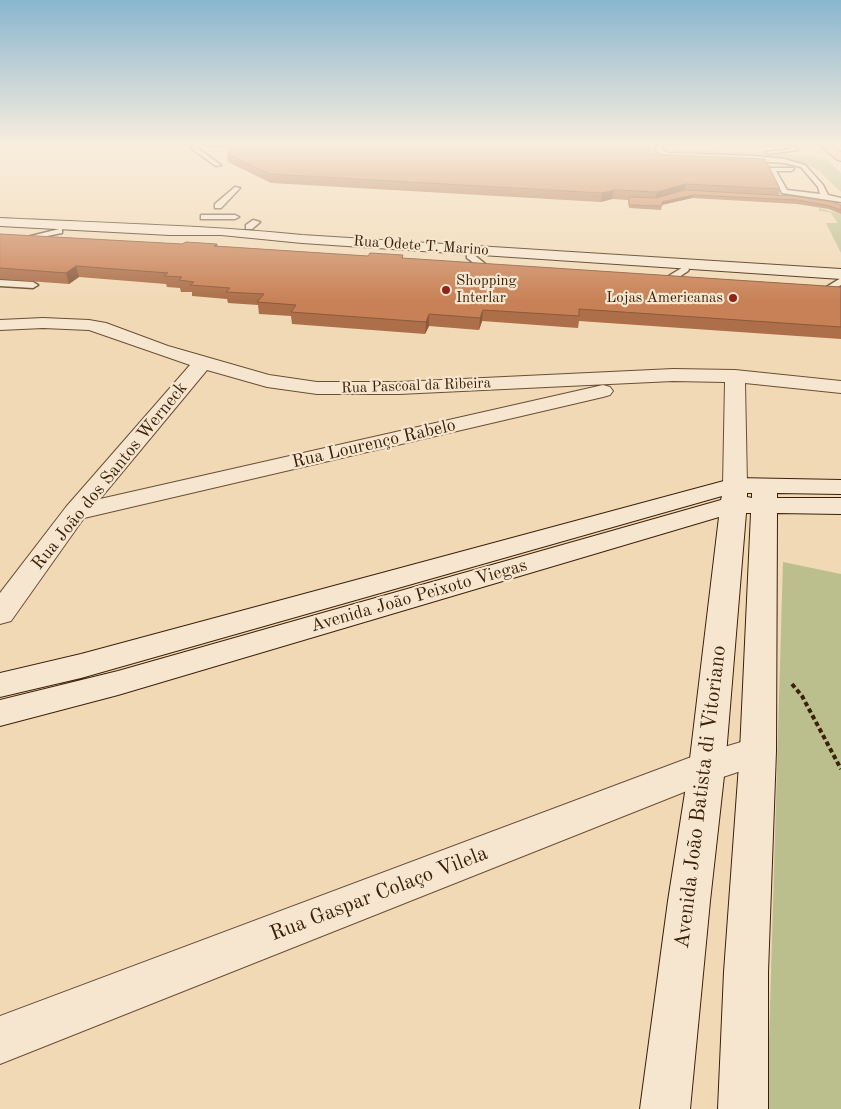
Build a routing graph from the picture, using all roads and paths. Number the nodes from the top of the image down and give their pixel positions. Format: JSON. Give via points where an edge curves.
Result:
{"nodes":[{"id":1,"x":228,"y":197,"type":"edge"},
{"id":2,"x":218,"y":206,"type":"dead end"},
{"id":3,"x":204,"y":217,"type":"dead end"},
{"id":4,"x":235,"y":217,"type":"dead end"},
{"id":5,"x":0,"y":222,"type":"edge"},
{"id":6,"x":0,"y":227,"type":"edge"},
{"id":7,"x":253,"y":232,"type":"junction"},
{"id":8,"x":58,"y":235,"type":"junction"},
{"id":9,"x":222,"y":235,"type":"junction"},
{"id":10,"x":23,"y":238,"type":"edge"},
{"id":11,"x":468,"y":261,"type":"junction"},
{"id":12,"x":490,"y":268,"type":"edge"},
{"id":13,"x":841,"y":274,"type":"edge"},
{"id":14,"x":687,"y":275,"type":"junction"},
{"id":15,"x":665,"y":279,"type":"edge"},
{"id":16,"x":841,"y":280,"type":"edge"},
{"id":17,"x":0,"y":283,"type":"edge"},
{"id":18,"x":33,"y":286,"type":"edge"},
{"id":19,"x":841,"y":290,"type":"edge"},
{"id":20,"x":0,"y":325,"type":"edge"},
{"id":21,"x":203,"y":362,"type":"junction"},
{"id":22,"x":673,"y":375,"type":"junction"},
{"id":23,"x":735,"y":376,"type":"junction"},
{"id":24,"x":548,"y":381,"type":"junction"},
{"id":25,"x":841,"y":387,"type":"edge"},
{"id":26,"x":570,"y":399,"type":"junction"},
{"id":27,"x":841,"y":487,"type":"edge"},
{"id":28,"x":749,"y":495,"type":"junction"},
{"id":29,"x":841,"y":506,"type":"edge"},
{"id":30,"x":75,"y":512,"type":"junction"},
{"id":31,"x":0,"y":614,"type":"edge"},
{"id":32,"x":792,"y":684,"type":"dead end"},
{"id":33,"x":0,"y":686,"type":"edge"},
{"id":34,"x":0,"y":713,"type":"edge"},
{"id":35,"x":758,"y":750,"type":"junction"},
{"id":36,"x":707,"y":767,"type":"junction"},
{"id":37,"x":841,"y":769,"type":"edge"},
{"id":38,"x":0,"y":1040,"type":"edge"},
{"id":39,"x":665,"y":1109,"type":"edge"},
{"id":40,"x":743,"y":1109,"type":"edge"}],
"edges":[{"from":1,"to":2,"type":"lane"},
{"from":3,"to":4,"type":"lane"},
{"from":5,"to":9,"type":"street","name":"Rua Odete T. Marino"},
{"from":6,"to":8,"type":"street","name":"Rua Odete T. Marino"},
{"from":7,"to":9,"type":"street","name":"Rua Odete T. Marino"},
{"from":7,"to":11,"type":"street","name":"Rua Odete T. Marino"},
{"from":7,"to":13,"type":"street","name":"Rua Odete T. Marino","via":[[302,239]]},
{"from":8,"to":9,"type":"street","name":"Rua Odete T. Marino"},
{"from":8,"to":10,"type":"lane"},
{"from":11,"to":12,"type":"lane"},
{"from":11,"to":14,"type":"street","name":"Rua Odete T. Marino"},
{"from":14,"to":15,"type":"lane"},
{"from":14,"to":16,"type":"street","name":"Rua Odete T. Marino"},
{"from":16,"to":19,"type":"lane","via":[[823,289]]},
{"from":17,"to":18,"type":"lane"},
{"from":20,"to":21,"type":"street","name":"Rua Pascoal da Ribeira","via":[[43,323],[106,329]]},
{"from":21,"to":24,"type":"street","name":"Rua Pascoal da Ribeira","via":[[267,381],[317,388]]},
{"from":21,"to":30,"type":"street","name":"Rua João dos Santos Werneck"},
{"from":22,"to":23,"type":"street","name":"Rua Pascoal da Ribeira"},
{"from":22,"to":24,"type":"street","name":"Rua Pascoal da Ribeira"},
{"from":22,"to":26,"type":"street","name":"Rua Lourenço Rabelo"},
{"from":23,"to":25,"type":"street","name":"Rua Pascoal da Ribeira"},
{"from":23,"to":28,"type":"street"},
{"from":24,"to":26,"type":"street"},
{"from":26,"to":30,"type":"street","name":"Rua Lourenço Rabelo"},
{"from":27,"to":28,"type":"street","name":"Avenida João Peixoto Viegas"},
{"from":28,"to":29,"type":"street","name":"Avenida João Peixoto Viegas"},
{"from":28,"to":33,"type":"street","name":"Avenida João Peixoto Viegas"},
{"from":28,"to":34,"type":"street","name":"Avenida João Peixoto Viegas","via":[[118,683]]},
{"from":28,"to":35,"type":"street"},
{"from":28,"to":36,"type":"street","name":"Avenida João Batista di Vitoriano"},
{"from":30,"to":31,"type":"street","name":"Rua João dos Santos Werneck"},
{"from":32,"to":37,"type":"path","via":[[802,696]]},
{"from":35,"to":36,"type":"street","name":"Rua Gaspar Colaço Vilela"},
{"from":35,"to":40,"type":"street","via":[[746,972]]},
{"from":36,"to":38,"type":"street","name":"Rua Gaspar Colaço Vilela"},
{"from":36,"to":39,"type":"street","name":"Avenida João Batista di Vitoriano"}]}
